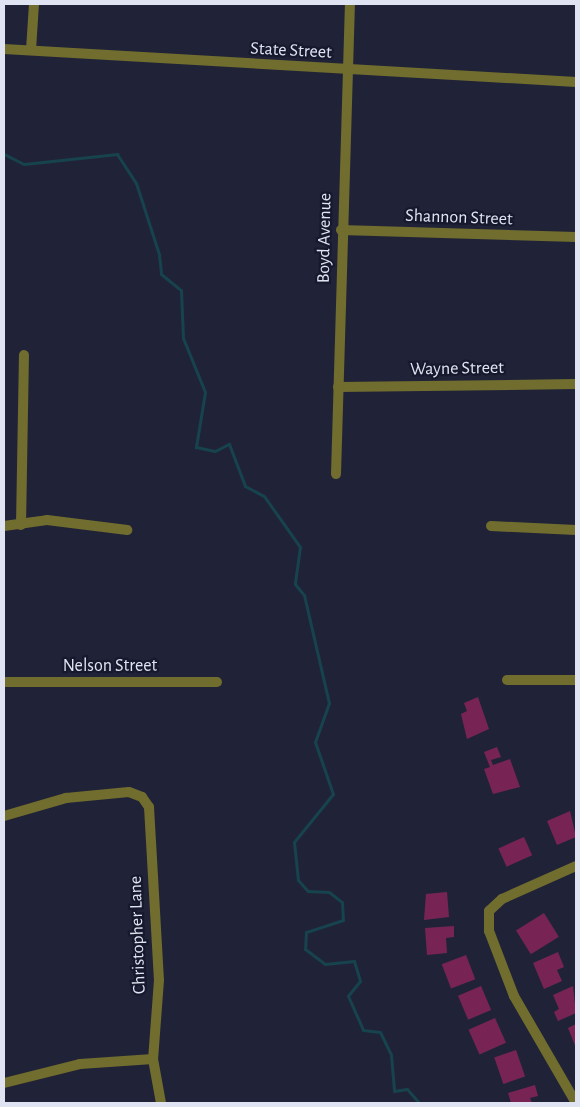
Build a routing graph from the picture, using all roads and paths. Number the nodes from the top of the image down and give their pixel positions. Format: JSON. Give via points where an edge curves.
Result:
{"nodes":[{"id":1,"x":34,"y":4,"type":"edge"},
{"id":2,"x":350,"y":4,"type":"edge"},
{"id":3,"x":4,"y":49,"type":"edge"},
{"id":4,"x":31,"y":50,"type":"junction"},
{"id":5,"x":346,"y":70,"type":"junction"},
{"id":6,"x":576,"y":82,"type":"edge"},
{"id":7,"x":342,"y":230,"type":"junction"},
{"id":8,"x":576,"y":237,"type":"edge"},
{"id":9,"x":24,"y":355,"type":"dead end"},
{"id":10,"x":576,"y":384,"type":"edge"},
{"id":11,"x":338,"y":388,"type":"junction"},
{"id":12,"x":336,"y":474,"type":"dead end"},
{"id":13,"x":4,"y":526,"type":"edge"},
{"id":14,"x":21,"y":526,"type":"junction"},
{"id":15,"x":491,"y":526,"type":"dead end"},
{"id":16,"x":127,"y":530,"type":"dead end"},
{"id":17,"x":576,"y":530,"type":"edge"},
{"id":18,"x":507,"y":680,"type":"dead end"},
{"id":19,"x":576,"y":680,"type":"edge"},
{"id":20,"x":4,"y":682,"type":"edge"},
{"id":21,"x":217,"y":682,"type":"dead end"},
{"id":22,"x":4,"y":816,"type":"edge"},
{"id":23,"x":576,"y":866,"type":"edge"},
{"id":24,"x":153,"y":1059,"type":"junction"},
{"id":25,"x":4,"y":1083,"type":"edge"},
{"id":26,"x":161,"y":1103,"type":"edge"},
{"id":27,"x":576,"y":1103,"type":"edge"}],
"edges":[{"from":1,"to":4,"type":"street"},
{"from":2,"to":5,"type":"street","name":"Boyd Avenue"},
{"from":3,"to":4,"type":"street","name":"State Street"},
{"from":4,"to":5,"type":"street","name":"State Street"},
{"from":5,"to":6,"type":"street","name":"State Street"},
{"from":5,"to":7,"type":"street","name":"Boyd Avenue"},
{"from":7,"to":8,"type":"street","name":"Shannon Street"},
{"from":7,"to":11,"type":"street","name":"Boyd Avenue"},
{"from":9,"to":14,"type":"street"},
{"from":10,"to":11,"type":"street","name":"Wayne Street"},
{"from":11,"to":12,"type":"street","name":"Boyd Avenue"},
{"from":13,"to":14,"type":"street"},
{"from":14,"to":16,"type":"street","via":[[47,520]]},
{"from":15,"to":17,"type":"street"},
{"from":18,"to":19,"type":"street"},
{"from":20,"to":21,"type":"street","name":"Nelson Street"},
{"from":22,"to":24,"type":"street","name":"Christopher Lane","via":[[66,798],[129,792],[142,797],[149,807],[159,971]]},
{"from":23,"to":27,"type":"street","via":[[502,899],[489,911],[489,931],[514,996]]},
{"from":24,"to":25,"type":"street","via":[[80,1064]]},
{"from":24,"to":26,"type":"street","name":"Christopher Lane"}]}
